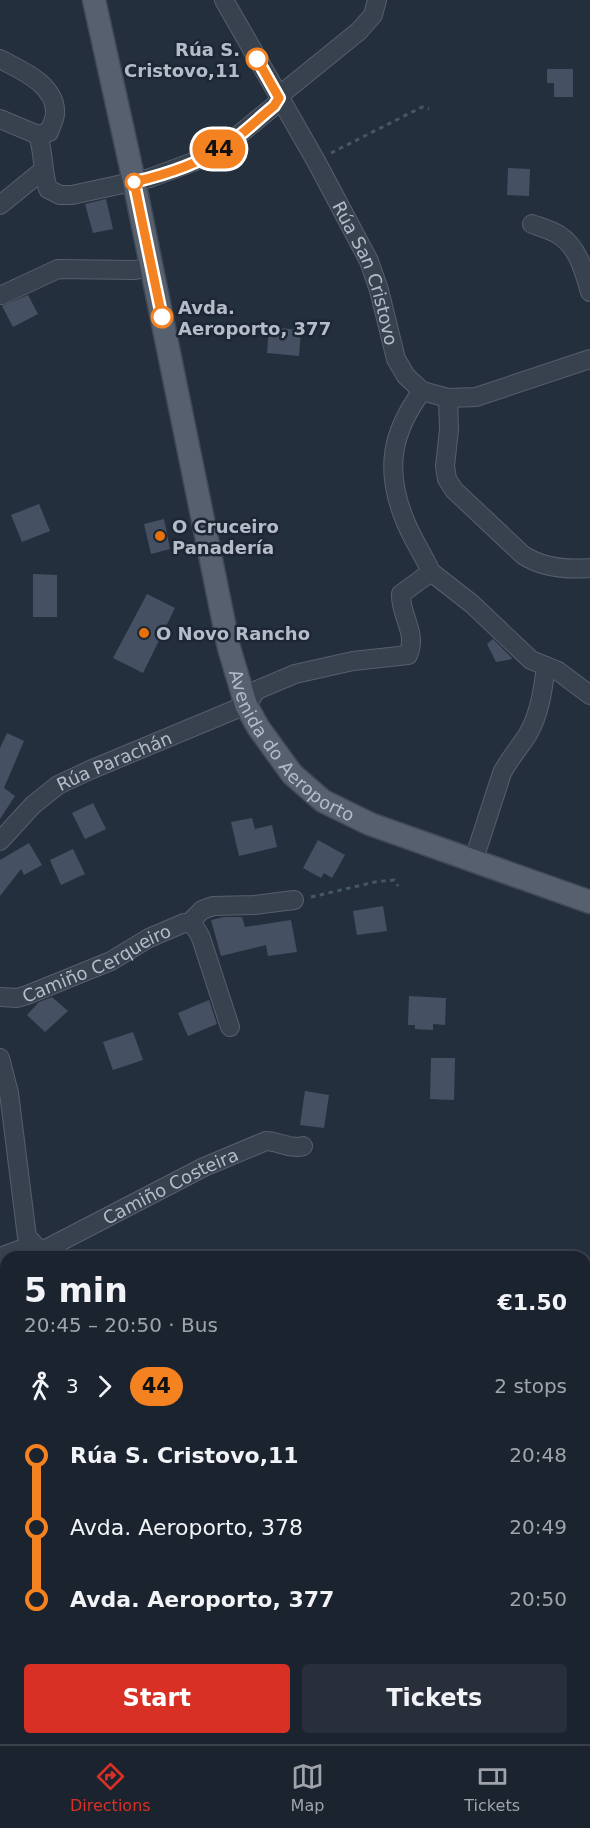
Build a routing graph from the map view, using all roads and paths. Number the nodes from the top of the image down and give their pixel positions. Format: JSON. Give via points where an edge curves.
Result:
{"nodes":[{"id":1,"x":94,"y":0,"type":"edge"},
{"id":2,"x":224,"y":0,"type":"edge"},
{"id":3,"x":377,"y":0,"type":"edge"},
{"id":4,"x":0,"y":59,"type":"edge"},
{"id":5,"x":279,"y":98,"type":"junction"},
{"id":6,"x":429,"y":109,"type":"dead end"},
{"id":7,"x":0,"y":119,"type":"edge"},
{"id":8,"x":38,"y":135,"type":"junction"},
{"id":9,"x":316,"y":161,"type":"junction"},
{"id":10,"x":42,"y":171,"type":"junction"},
{"id":11,"x":134,"y":182,"type":"junction"},
{"id":12,"x":0,"y":205,"type":"edge"},
{"id":13,"x":532,"y":224,"type":"dead end"},
{"id":14,"x":151,"y":267,"type":"junction"},
{"id":15,"x":590,"y":292,"type":"edge"},
{"id":16,"x":2,"y":295,"type":"dead end"},
{"id":17,"x":590,"y":359,"type":"edge"},
{"id":18,"x":422,"y":391,"type":"junction"},
{"id":19,"x":448,"y":398,"type":"junction"},
{"id":20,"x":590,"y":568,"type":"edge"},
{"id":21,"x":431,"y":572,"type":"junction"},
{"id":22,"x":546,"y":666,"type":"junction"},
{"id":23,"x":590,"y":695,"type":"edge"},
{"id":24,"x":246,"y":705,"type":"junction"},
{"id":25,"x":0,"y":841,"type":"edge"},
{"id":26,"x":473,"y":862,"type":"junction"},
{"id":27,"x":398,"y":886,"type":"dead end"},
{"id":28,"x":294,"y":900,"type":"joint"},
{"id":29,"x":590,"y":902,"type":"edge"},
{"id":30,"x":189,"y":923,"type":"junction"},
{"id":31,"x":0,"y":997,"type":"edge"},
{"id":32,"x":231,"y":1027,"type":"dead end"},
{"id":33,"x":0,"y":1058,"type":"edge"},
{"id":34,"x":303,"y":1146,"type":"dead end"},
{"id":35,"x":40,"y":1251,"type":"edge"}],
"edges":[{"from":1,"to":11,"type":"main road","name":"Avenida do Aeroporto"},
{"from":2,"to":5,"type":"street","name":"Rúa San Cristovo"},
{"from":3,"to":5,"type":"street","via":[[373,15],[359,31]]},
{"from":4,"to":8,"type":"street","via":[[35,77],[53,99],[56,114],[49,132]]},
{"from":5,"to":9,"type":"street","name":"Rúa San Cristovo"},
{"from":5,"to":11,"type":"street","via":[[224,147]]},
{"from":6,"to":9,"type":"path","via":[[423,107]]},
{"from":7,"to":8,"type":"street"},
{"from":8,"to":10,"type":"street","via":[[43,151]]},
{"from":9,"to":18,"type":"street","name":"Rúa San Cristovo","via":[[369,261],[396,359]]},
{"from":10,"to":11,"type":"street","via":[[48,189],[60,195]]},
{"from":10,"to":12,"type":"street"},
{"from":11,"to":14,"type":"main road","name":"Avenida do Aeroporto"},
{"from":13,"to":15,"type":"street","via":[[559,235],[574,249]]},
{"from":14,"to":16,"type":"street","via":[[58,269]]},
{"from":14,"to":24,"type":"main road","name":"Avenida do Aeroporto","via":[[229,648]]},
{"from":17,"to":19,"type":"street","via":[[476,397]]},
{"from":18,"to":19,"type":"street"},
{"from":18,"to":21,"type":"street","via":[[406,412],[392,464],[404,520]]},
{"from":19,"to":20,"type":"street","via":[[445,466],[454,490],[534,562],[560,568]]},
{"from":21,"to":22,"type":"street","via":[[472,604],[525,656]]},
{"from":21,"to":24,"type":"street","name":"Rúa Parachán","via":[[400,594],[412,646],[408,656],[353,661],[295,674],[257,690]]},
{"from":22,"to":23,"type":"street","via":[[558,670]]},
{"from":22,"to":26,"type":"street","via":[[536,714],[528,734],[502,773]]},
{"from":24,"to":25,"type":"street","name":"Rúa Parachán","via":[[58,785]]},
{"from":24,"to":26,"type":"main road","name":"Avenida do Aeroporto","via":[[292,774],[323,801],[370,824]]},
{"from":26,"to":29,"type":"main road","name":"Avenida do Aeroporto"},
{"from":27,"to":28,"type":"path","via":[[394,880],[375,882]]},
{"from":28,"to":30,"type":"street","name":"Camiño Cerqueiro","via":[[213,906],[202,910]]},
{"from":30,"to":31,"type":"street","name":"Camiño Cerqueiro","via":[[149,938],[111,961],[27,995]]},
{"from":30,"to":32,"type":"street","name":"Camiño Cerqueiro","via":[[201,938]]},
{"from":33,"to":35,"type":"street","via":[[9,1092],[27,1237]]},
{"from":34,"to":35,"type":"street","name":"Camiño Costeira","via":[[266,1141],[204,1167]]}]}
